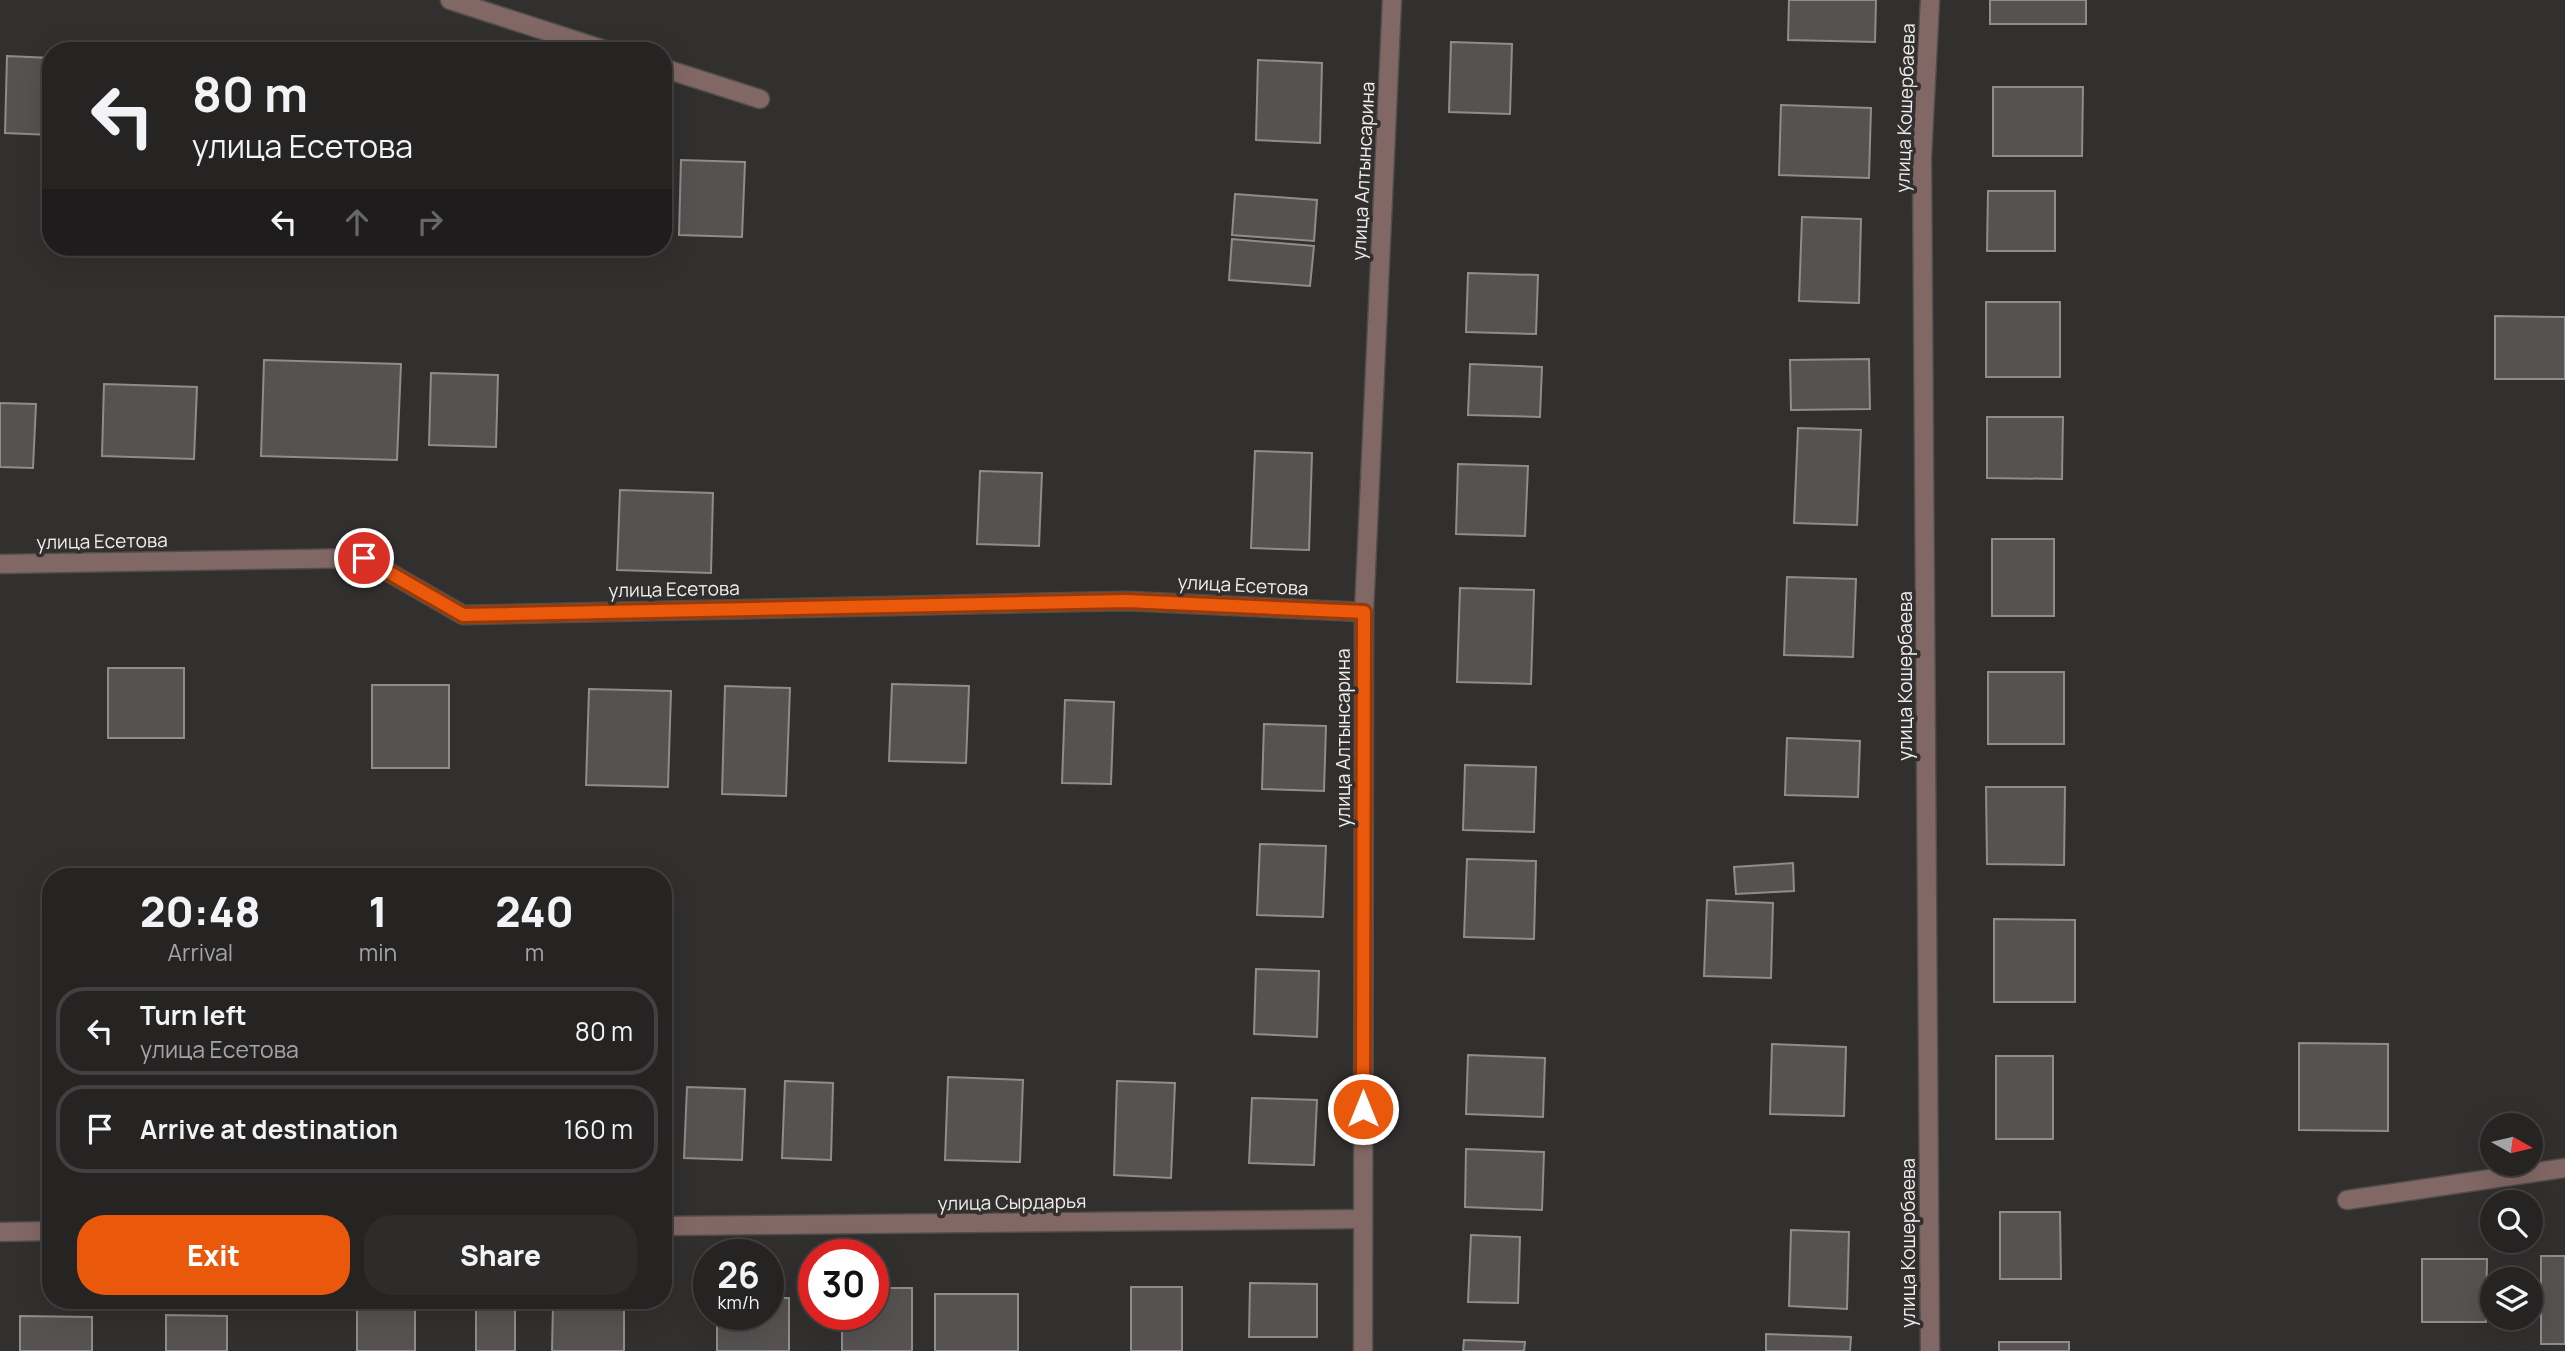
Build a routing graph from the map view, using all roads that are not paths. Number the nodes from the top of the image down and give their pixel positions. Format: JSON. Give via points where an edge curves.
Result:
{"nodes":[{"id":1,"x":450,"y":0,"type":"edge"},
{"id":2,"x":1392,"y":0,"type":"edge"},
{"id":3,"x":1930,"y":0,"type":"edge"},
{"id":4,"x":580,"y":42,"type":"edge"},
{"id":5,"x":672,"y":71,"type":"edge"},
{"id":6,"x":760,"y":99,"type":"dead end"},
{"id":7,"x":0,"y":564,"type":"edge"},
{"id":8,"x":1364,"y":612,"type":"junction"},
{"id":9,"x":2565,"y":1168,"type":"edge"},
{"id":10,"x":2347,"y":1200,"type":"dead end"},
{"id":11,"x":1362,"y":1219,"type":"junction"},
{"id":12,"x":672,"y":1226,"type":"edge"},
{"id":13,"x":42,"y":1231,"type":"edge"},
{"id":14,"x":0,"y":1232,"type":"edge"},
{"id":15,"x":1363,"y":1351,"type":"edge"},
{"id":16,"x":1930,"y":1351,"type":"edge"}],
"edges":[{"from":1,"to":4,"type":"street"},
{"from":2,"to":8,"type":"street","name":"улица Алтынсарина"},
{"from":3,"to":16,"type":"street","name":"улица Кошербаева","via":[[1922,157]]},
{"from":5,"to":6,"type":"street"},
{"from":7,"to":8,"type":"street","name":"улица Есетова","via":[[364,558],[463,615],[1127,601]]},
{"from":8,"to":11,"type":"street","name":"улица Алтынсарина"},
{"from":9,"to":10,"type":"street"},
{"from":11,"to":12,"type":"street","name":"улица Сырдарья"},
{"from":11,"to":15,"type":"street","name":"улица Алтынсарина"},
{"from":13,"to":14,"type":"street"}]}
